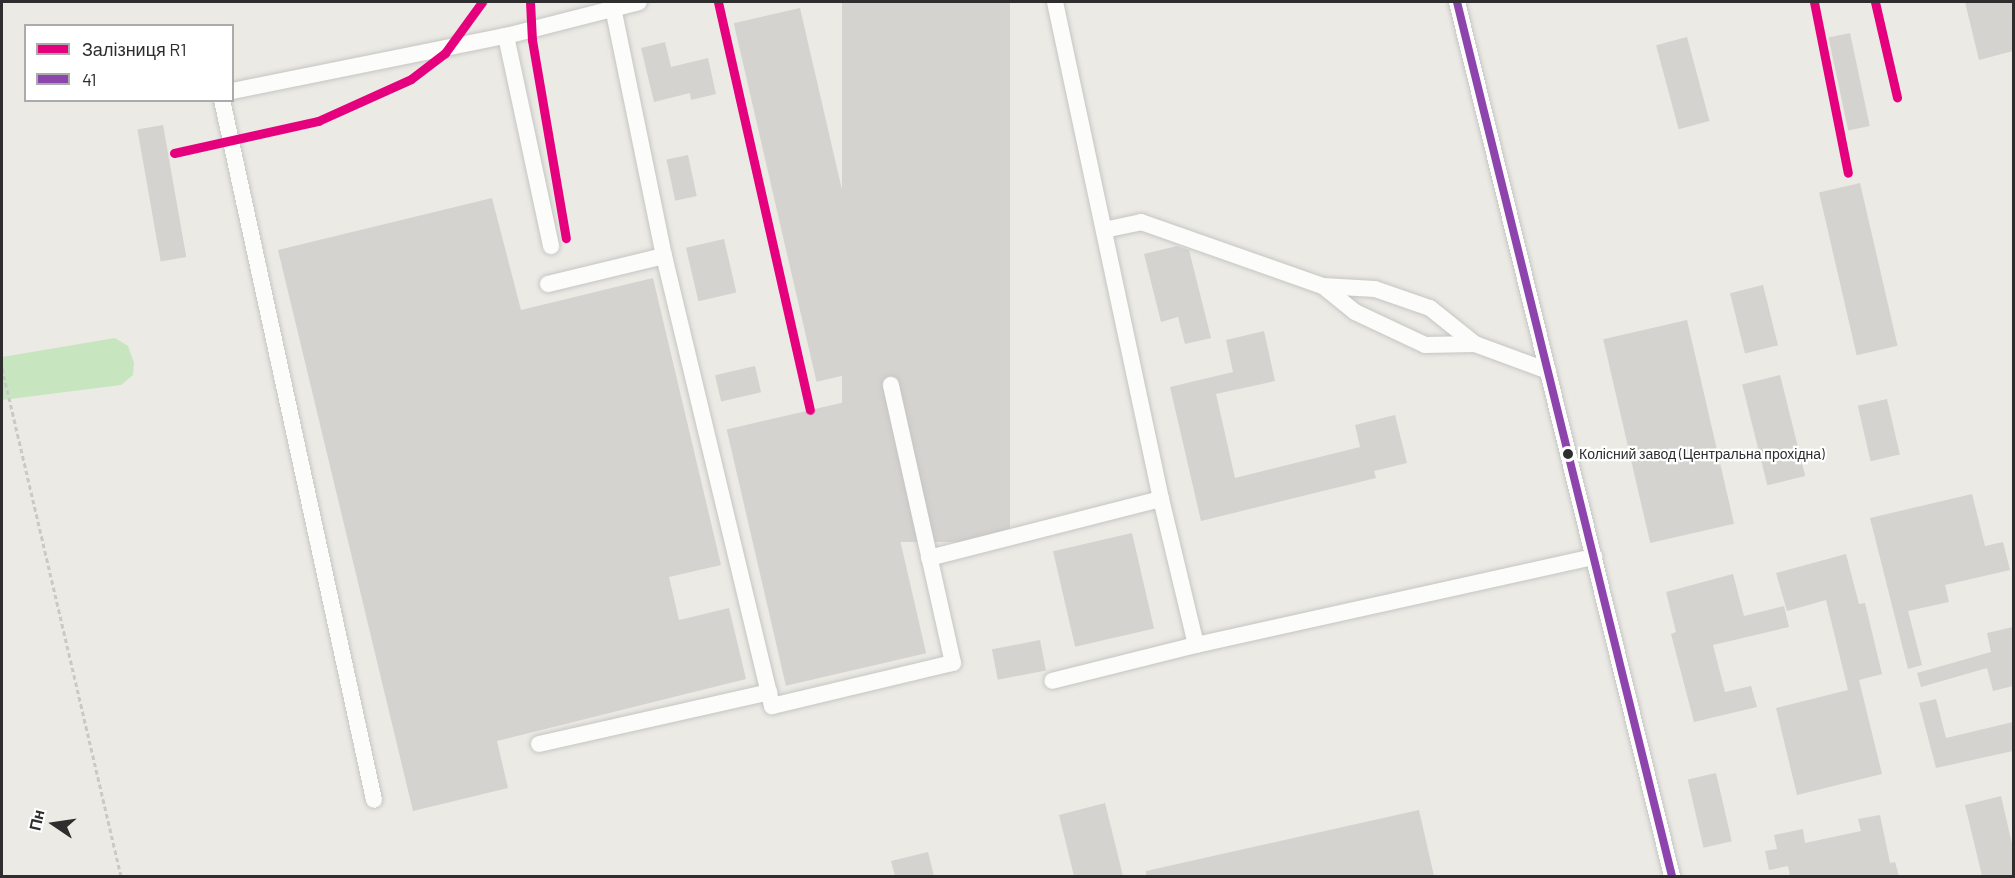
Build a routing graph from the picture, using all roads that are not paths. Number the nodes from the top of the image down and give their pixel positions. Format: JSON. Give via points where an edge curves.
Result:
{"nodes":[{"id":1,"x":639,"y":2,"type":"edge"},
{"id":2,"x":1055,"y":2,"type":"edge"},
{"id":3,"x":1457,"y":2,"type":"edge"},
{"id":4,"x":613,"y":8,"type":"junction"},
{"id":5,"x":506,"y":36,"type":"junction"},
{"id":6,"x":234,"y":91,"type":"edge"},
{"id":7,"x":222,"y":102,"type":"edge"},
{"id":8,"x":1104,"y":230,"type":"junction"},
{"id":9,"x":551,"y":246,"type":"dead end"},
{"id":10,"x":664,"y":256,"type":"junction"},
{"id":11,"x":548,"y":284,"type":"dead end"},
{"id":12,"x":1323,"y":286,"type":"junction"},
{"id":13,"x":1476,"y":344,"type":"junction"},
{"id":14,"x":1548,"y":370,"type":"junction"},
{"id":15,"x":891,"y":385,"type":"dead end"},
{"id":16,"x":1161,"y":500,"type":"junction"},
{"id":17,"x":1594,"y":556,"type":"junction"},
{"id":18,"x":929,"y":558,"type":"junction"},
{"id":19,"x":1196,"y":645,"type":"junction"},
{"id":20,"x":1052,"y":681,"type":"dead end"},
{"id":21,"x":769,"y":692,"type":"junction"},
{"id":22,"x":539,"y":744,"type":"dead end"},
{"id":23,"x":374,"y":800,"type":"dead end"},
{"id":24,"x":1672,"y":876,"type":"edge"}],
"edges":[{"from":1,"to":4,"type":"street"},
{"from":2,"to":8,"type":"street"},
{"from":3,"to":14,"type":"street"},
{"from":4,"to":5,"type":"street"},
{"from":4,"to":10,"type":"street"},
{"from":5,"to":6,"type":"street"},
{"from":5,"to":9,"type":"street"},
{"from":7,"to":23,"type":"street"},
{"from":8,"to":12,"type":"street","via":[[1141,222]]},
{"from":8,"to":16,"type":"street"},
{"from":10,"to":11,"type":"street"},
{"from":10,"to":21,"type":"street"},
{"from":12,"to":13,"type":"street","via":[[1375,289],[1430,308]]},
{"from":12,"to":13,"type":"street","via":[[1355,312],[1425,345]]},
{"from":13,"to":14,"type":"street"},
{"from":14,"to":17,"type":"street"},
{"from":15,"to":18,"type":"street"},
{"from":16,"to":18,"type":"street"},
{"from":16,"to":19,"type":"street"},
{"from":17,"to":19,"type":"street"},
{"from":17,"to":24,"type":"street"},
{"from":18,"to":21,"type":"street","via":[[953,663],[772,706]]},
{"from":19,"to":20,"type":"street"},
{"from":21,"to":22,"type":"street"}]}
